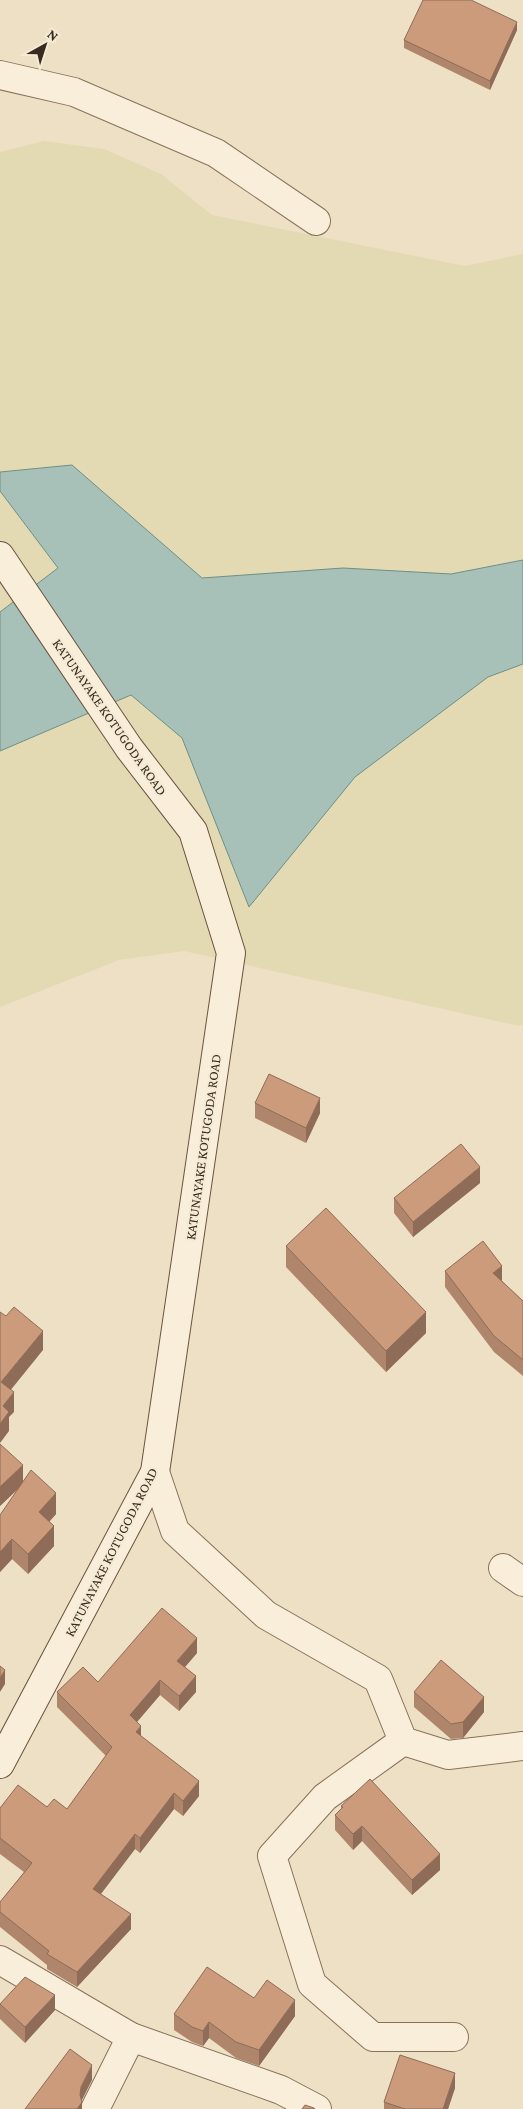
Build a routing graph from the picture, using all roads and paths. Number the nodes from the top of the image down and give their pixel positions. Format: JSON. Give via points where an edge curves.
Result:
{"nodes":[{"id":1,"x":0,"y":75,"type":"edge"},
{"id":2,"x":316,"y":221,"type":"dead end"},
{"id":3,"x":0,"y":556,"type":"edge"},
{"id":4,"x":155,"y":1472,"type":"junction"},
{"id":5,"x":403,"y":1741,"type":"junction"},
{"id":6,"x":523,"y":1746,"type":"edge"},
{"id":7,"x":0,"y":1764,"type":"edge"},
{"id":8,"x":0,"y":1960,"type":"edge"},
{"id":9,"x":131,"y":2037,"type":"junction"},
{"id":10,"x":454,"y":2037,"type":"dead end"},
{"id":11,"x":95,"y":2109,"type":"edge"},
{"id":12,"x":317,"y":2109,"type":"edge"}],
"edges":[{"from":1,"to":2,"type":"street","via":[[74,92],[216,153]]},
{"from":3,"to":4,"type":"street","name":"KATUNAYAKE KOTUGODA ROAD","via":[[129,748],[193,831],[231,953]]},
{"from":4,"to":5,"type":"street","via":[[175,1531],[266,1615],[378,1679]]},
{"from":4,"to":7,"type":"street","name":"KATUNAYAKE KOTUGODA ROAD"},
{"from":5,"to":6,"type":"street","via":[[448,1755]]},
{"from":5,"to":10,"type":"street","via":[[325,1798],[272,1856],[312,1984],[372,2037]]},
{"from":8,"to":9,"type":"street"},
{"from":9,"to":11,"type":"street"},
{"from":9,"to":12,"type":"street","via":[[281,2090]]}]}
